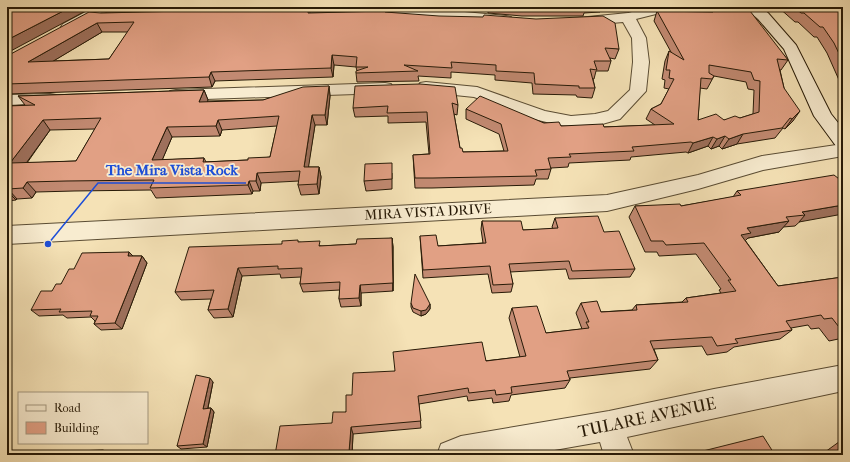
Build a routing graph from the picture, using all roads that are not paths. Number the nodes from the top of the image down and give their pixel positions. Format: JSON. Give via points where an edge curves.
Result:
{"nodes":[{"id":1,"x":667,"y":7,"type":"edge"},
{"id":2,"x":751,"y":7,"type":"edge"},
{"id":3,"x":110,"y":12,"type":"edge"},
{"id":4,"x":269,"y":12,"type":"edge"},
{"id":5,"x":628,"y":17,"type":"junction"},
{"id":6,"x":522,"y":22,"type":"edge"},
{"id":7,"x":562,"y":22,"type":"edge"},
{"id":8,"x":56,"y":34,"type":"edge"},
{"id":9,"x":164,"y":95,"type":"edge"},
{"id":10,"x":62,"y":99,"type":"edge"},
{"id":11,"x":7,"y":100,"type":"edge"},
{"id":12,"x":843,"y":142,"type":"edge"},
{"id":13,"x":843,"y":150,"type":"edge"},
{"id":14,"x":7,"y":235,"type":"edge"},
{"id":15,"x":843,"y":378,"type":"edge"},
{"id":16,"x":608,"y":426,"type":"junction"},
{"id":17,"x":452,"y":455,"type":"edge"},
{"id":18,"x":619,"y":455,"type":"edge"}],
"edges":[{"from":1,"to":5,"type":"street"},
{"from":2,"to":12,"type":"street","via":[[763,16],[791,48],[823,116]]},
{"from":3,"to":8,"type":"street","via":[[90,15]]},
{"from":4,"to":6,"type":"street","via":[[412,11]]},
{"from":5,"to":7,"type":"street"},
{"from":5,"to":9,"type":"street","via":[[639,38],[641,62],[638,91],[614,115],[596,120],[571,122],[540,115],[478,92],[405,87]]},
{"from":10,"to":11,"type":"street"},
{"from":13,"to":14,"type":"street","name":"MIRA VISTA DRIVE","via":[[762,163],[698,182],[607,203]]},
{"from":15,"to":16,"type":"street","name":"TULARE AVENUE"},
{"from":16,"to":17,"type":"street","name":"TULARE AVENUE","via":[[461,451]]},
{"from":16,"to":18,"type":"street"}]}
